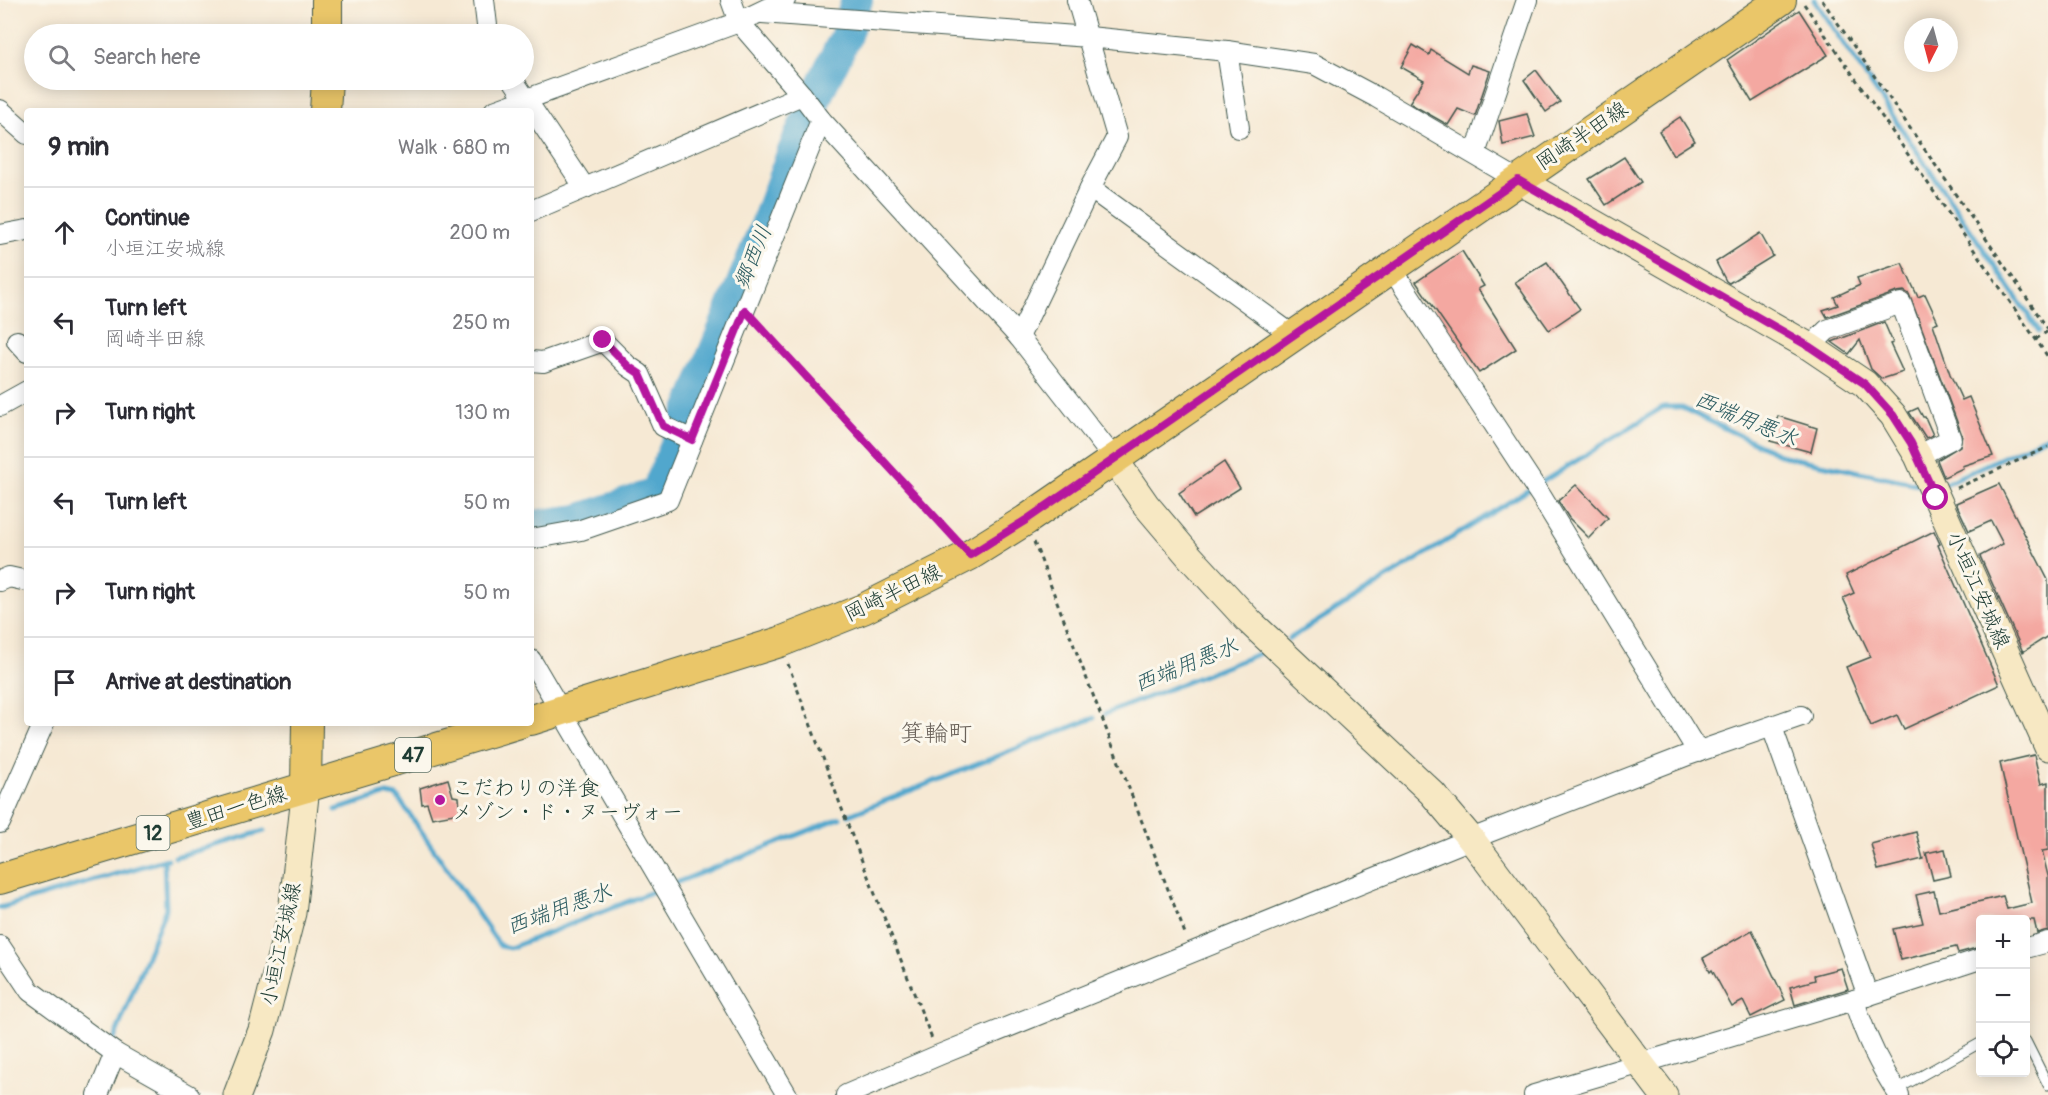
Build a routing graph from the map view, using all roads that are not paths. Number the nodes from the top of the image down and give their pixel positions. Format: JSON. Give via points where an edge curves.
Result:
{"nodes":[{"id":1,"x":327,"y":0,"type":"edge"},
{"id":2,"x":484,"y":0,"type":"edge"},
{"id":3,"x":731,"y":0,"type":"edge"},
{"id":4,"x":785,"y":0,"type":"edge"},
{"id":5,"x":1077,"y":0,"type":"edge"},
{"id":6,"x":1527,"y":0,"type":"edge"},
{"id":7,"x":1781,"y":0,"type":"edge"},
{"id":8,"x":762,"y":13,"type":"junction"},
{"id":9,"x":739,"y":22,"type":"junction"},
{"id":10,"x":327,"y":24,"type":"edge"},
{"id":11,"x":487,"y":24,"type":"edge"},
{"id":12,"x":1089,"y":37,"type":"junction"},
{"id":13,"x":1227,"y":51,"type":"junction"},
{"id":14,"x":326,"y":90,"type":"edge"},
{"id":15,"x":520,"y":90,"type":"edge"},
{"id":16,"x":802,"y":95,"type":"junction"},
{"id":17,"x":528,"y":100,"type":"junction"},
{"id":18,"x":325,"y":108,"type":"edge"},
{"id":19,"x":503,"y":108,"type":"edge"},
{"id":20,"x":533,"y":108,"type":"edge"},
{"id":21,"x":534,"y":109,"type":"edge"},
{"id":22,"x":0,"y":110,"type":"edge"},
{"id":23,"x":821,"y":120,"type":"junction"},
{"id":24,"x":1239,"y":128,"type":"dead end"},
{"id":25,"x":24,"y":131,"type":"edge"},
{"id":26,"x":1475,"y":154,"type":"junction"},
{"id":27,"x":1518,"y":180,"type":"junction"},
{"id":28,"x":585,"y":188,"type":"junction"},
{"id":29,"x":1090,"y":188,"type":"junction"},
{"id":30,"x":534,"y":210,"type":"edge"},
{"id":31,"x":24,"y":232,"type":"edge"},
{"id":32,"x":0,"y":234,"type":"edge"},
{"id":33,"x":1392,"y":269,"type":"junction"},
{"id":34,"x":1294,"y":336,"type":"junction"},
{"id":35,"x":1019,"y":337,"type":"junction"},
{"id":36,"x":1810,"y":347,"type":"junction"},
{"id":37,"x":534,"y":361,"type":"edge"},
{"id":38,"x":24,"y":393,"type":"edge"},
{"id":39,"x":0,"y":406,"type":"edge"},
{"id":40,"x":692,"y":440,"type":"junction"},
{"id":41,"x":1918,"y":456,"type":"junction"},
{"id":42,"x":1114,"y":459,"type":"junction"},
{"id":43,"x":534,"y":538,"type":"edge"},
{"id":44,"x":24,"y":580,"type":"edge"},
{"id":45,"x":0,"y":581,"type":"edge"},
{"id":46,"x":534,"y":665,"type":"edge"},
{"id":47,"x":561,"y":711,"type":"junction"},
{"id":48,"x":1801,"y":716,"type":"dead end"},
{"id":49,"x":534,"y":719,"type":"edge"},
{"id":50,"x":43,"y":726,"type":"edge"},
{"id":51,"x":307,"y":726,"type":"edge"},
{"id":52,"x":510,"y":726,"type":"edge"},
{"id":53,"x":1772,"y":727,"type":"junction"},
{"id":54,"x":2048,"y":747,"type":"edge"},
{"id":55,"x":1698,"y":752,"type":"junction"},
{"id":56,"x":306,"y":787,"type":"junction"},
{"id":57,"x":0,"y":823,"type":"edge"},
{"id":58,"x":1471,"y":839,"type":"junction"},
{"id":59,"x":0,"y":879,"type":"edge"},
{"id":60,"x":2048,"y":942,"type":"edge"},
{"id":61,"x":0,"y":946,"type":"edge"},
{"id":62,"x":2030,"y":947,"type":"edge"},
{"id":63,"x":1976,"y":960,"type":"edge"},
{"id":64,"x":1861,"y":998,"type":"junction"},
{"id":65,"x":1976,"y":1045,"type":"edge"},
{"id":66,"x":2030,"y":1051,"type":"edge"},
{"id":67,"x":115,"y":1053,"type":"junction"},
{"id":68,"x":1639,"y":1064,"type":"junction"},
{"id":69,"x":2048,"y":1085,"type":"edge"},
{"id":70,"x":1577,"y":1089,"type":"edge"},
{"id":71,"x":1897,"y":1092,"type":"edge"},
{"id":72,"x":98,"y":1095,"type":"edge"},
{"id":73,"x":189,"y":1095,"type":"edge"},
{"id":74,"x":237,"y":1095,"type":"edge"},
{"id":75,"x":787,"y":1095,"type":"edge"},
{"id":76,"x":846,"y":1095,"type":"edge"},
{"id":77,"x":1534,"y":1095,"type":"edge"},
{"id":78,"x":1664,"y":1095,"type":"edge"}],
"edges":[{"from":1,"to":10,"type":"main road"},
{"from":2,"to":11,"type":"street"},
{"from":3,"to":9,"type":"street"},
{"from":4,"to":8,"type":"street"},
{"from":5,"to":12,"type":"street"},
{"from":6,"to":26,"type":"street"},
{"from":7,"to":27,"type":"main road","name":"岡崎半田線"},
{"from":8,"to":9,"type":"street"},
{"from":8,"to":12,"type":"street"},
{"from":9,"to":16,"type":"street"},
{"from":9,"to":17,"type":"street"},
{"from":12,"to":13,"type":"street"},
{"from":12,"to":29,"type":"street","via":[[1117,137]]},
{"from":13,"to":24,"type":"street"},
{"from":13,"to":26,"type":"street","via":[[1314,64]]},
{"from":14,"to":18,"type":"main road"},
{"from":15,"to":17,"type":"street"},
{"from":16,"to":23,"type":"street"},
{"from":16,"to":28,"type":"street"},
{"from":17,"to":19,"type":"street"},
{"from":17,"to":20,"type":"street"},
{"from":21,"to":28,"type":"street"},
{"from":22,"to":25,"type":"street"},
{"from":23,"to":35,"type":"street"},
{"from":23,"to":40,"type":"street"},
{"from":26,"to":27,"type":"street"},
{"from":27,"to":33,"type":"main road","name":"岡崎半田線"},
{"from":27,"to":36,"type":"main road","name":"小垣江安城線"},
{"from":28,"to":30,"type":"street"},
{"from":29,"to":34,"type":"street"},
{"from":29,"to":35,"type":"street"},
{"from":31,"to":32,"type":"street"},
{"from":33,"to":34,"type":"main road","name":"岡崎半田線"},
{"from":33,"to":55,"type":"street","via":[[1541,496]]},
{"from":34,"to":42,"type":"main road","name":"岡崎半田線"},
{"from":35,"to":42,"type":"street"},
{"from":36,"to":41,"type":"main road","name":"小垣江安城線","via":[[1865,384],[1893,415]]},
{"from":36,"to":41,"type":"street","via":[[1827,330],[1901,303],[1951,439]]},
{"from":37,"to":40,"type":"street","via":[[543,362],[603,340],[640,374],[663,426]]},
{"from":38,"to":39,"type":"street"},
{"from":40,"to":43,"type":"street","via":[[668,500],[580,530]]},
{"from":41,"to":54,"type":"main road","name":"小垣江安城線"},
{"from":42,"to":47,"type":"main road","name":"岡崎半田線","via":[[970,555],[863,609],[780,642]]},
{"from":42,"to":58,"type":"main road","via":[[1146,505],[1250,622],[1432,793]]},
{"from":44,"to":45,"type":"street","via":[[9,577]]},
{"from":46,"to":47,"type":"street"},
{"from":47,"to":49,"type":"main road","name":"岡崎半田線"},
{"from":47,"to":75,"type":"street"},
{"from":48,"to":53,"type":"street"},
{"from":50,"to":57,"type":"street"},
{"from":51,"to":56,"type":"main road","name":"豊田一色線"},
{"from":52,"to":56,"type":"main road","number":"47"},
{"from":53,"to":55,"type":"street"},
{"from":53,"to":64,"type":"street"},
{"from":55,"to":58,"type":"street"},
{"from":56,"to":59,"type":"main road","name":"豊田一色線","number":"12"},
{"from":56,"to":74,"type":"main road","name":"小垣江安城線","via":[[292,913],[262,1030]]},
{"from":58,"to":68,"type":"main road"},
{"from":58,"to":76,"type":"street"},
{"from":60,"to":62,"type":"street"},
{"from":61,"to":67,"type":"street","via":[[30,991]]},
{"from":63,"to":64,"type":"street"},
{"from":64,"to":68,"type":"street"},
{"from":64,"to":71,"type":"street","via":[[1864,1032]]},
{"from":65,"to":71,"type":"lane"},
{"from":66,"to":69,"type":"lane"},
{"from":67,"to":72,"type":"street"},
{"from":67,"to":73,"type":"street"},
{"from":68,"to":70,"type":"street"},
{"from":68,"to":78,"type":"main road"},
{"from":70,"to":77,"type":"street"}]}
